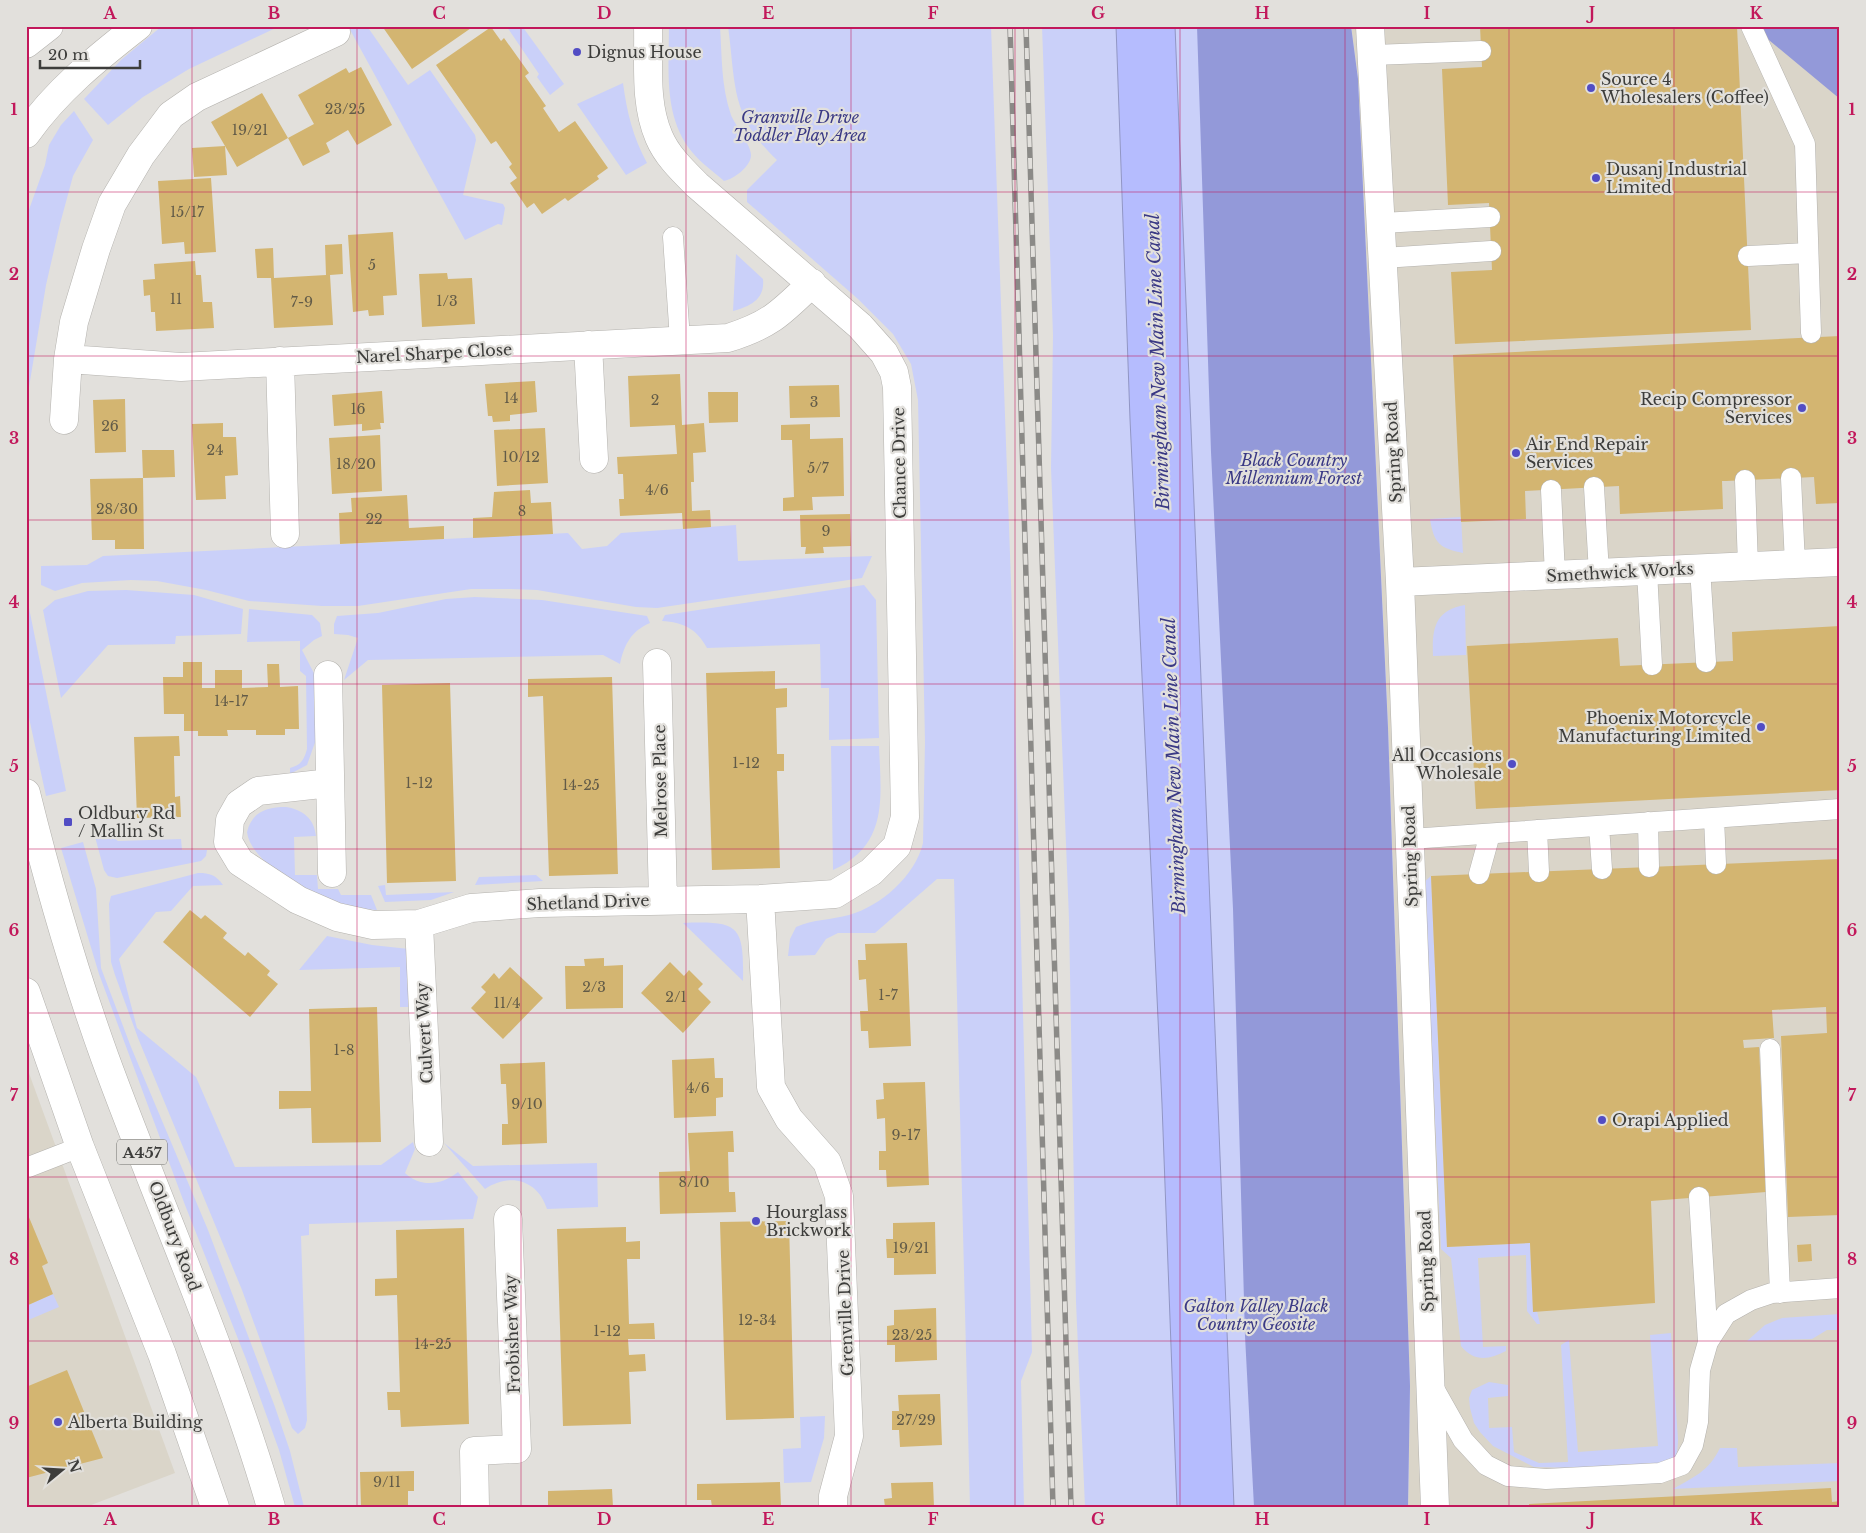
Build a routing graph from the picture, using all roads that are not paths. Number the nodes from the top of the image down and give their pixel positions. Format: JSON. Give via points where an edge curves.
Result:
{"nodes":[{"id":1,"x":49,"y":26,"type":"edge"},
{"id":2,"x":138,"y":26,"type":"edge"},
{"id":3,"x":648,"y":26,"type":"edge"},
{"id":4,"x":1370,"y":26,"type":"edge"},
{"id":5,"x":1751,"y":26,"type":"edge"},
{"id":6,"x":336,"y":32,"type":"dead end"},
{"id":7,"x":26,"y":44,"type":"edge"},
{"id":8,"x":1481,"y":51,"type":"dead end"},
{"id":9,"x":1373,"y":55,"type":"junction"},
{"id":10,"x":26,"y":134,"type":"edge"},
{"id":11,"x":1490,"y":217,"type":"dead end"},
{"id":12,"x":1382,"y":223,"type":"junction"},
{"id":13,"x":672,"y":237,"type":"dead end"},
{"id":14,"x":1491,"y":251,"type":"dead end"},
{"id":15,"x":1808,"y":253,"type":"junction"},
{"id":16,"x":1748,"y":256,"type":"dead end"},
{"id":17,"x":1383,"y":258,"type":"junction"},
{"id":18,"x":812,"y":283,"type":"junction"},
{"id":19,"x":1811,"y":333,"type":"dead end"},
{"id":20,"x":680,"y":340,"type":"junction"},
{"id":21,"x":588,"y":345,"type":"junction"},
{"id":22,"x":68,"y":359,"type":"junction"},
{"id":23,"x":280,"y":361,"type":"junction"},
{"id":24,"x":64,"y":420,"type":"dead end"},
{"id":25,"x":594,"y":459,"type":"dead end"},
{"id":26,"x":1791,"y":478,"type":"dead end"},
{"id":27,"x":1745,"y":480,"type":"dead end"},
{"id":28,"x":1594,"y":488,"type":"dead end"},
{"id":29,"x":1551,"y":490,"type":"dead end"},
{"id":30,"x":285,"y":534,"type":"dead end"},
{"id":31,"x":1840,"y":562,"type":"edge"},
{"id":32,"x":1795,"y":564,"type":"junction"},
{"id":33,"x":1748,"y":566,"type":"junction"},
{"id":34,"x":1700,"y":568,"type":"junction"},
{"id":35,"x":1647,"y":571,"type":"junction"},
{"id":36,"x":1599,"y":573,"type":"junction"},
{"id":37,"x":1556,"y":575,"type":"junction"},
{"id":38,"x":1400,"y":582,"type":"junction"},
{"id":39,"x":1706,"y":662,"type":"dead end"},
{"id":40,"x":657,"y":663,"type":"dead end"},
{"id":41,"x":1652,"y":665,"type":"dead end"},
{"id":42,"x":328,"y":675,"type":"dead end"},
{"id":43,"x":330,"y":783,"type":"junction"},
{"id":44,"x":26,"y":793,"type":"edge"},
{"id":45,"x":1840,"y":809,"type":"edge"},
{"id":46,"x":1714,"y":818,"type":"junction"},
{"id":47,"x":1648,"y":822,"type":"junction"},
{"id":48,"x":1599,"y":826,"type":"junction"},
{"id":49,"x":1537,"y":830,"type":"junction"},
{"id":50,"x":1490,"y":834,"type":"junction"},
{"id":51,"x":1410,"y":839,"type":"junction"},
{"id":52,"x":1716,"y":864,"type":"dead end"},
{"id":53,"x":1649,"y":867,"type":"dead end"},
{"id":54,"x":1602,"y":869,"type":"dead end"},
{"id":55,"x":332,"y":872,"type":"dead end"},
{"id":56,"x":1540,"y":872,"type":"dead end"},
{"id":57,"x":1479,"y":874,"type":"dead end"},
{"id":58,"x":760,"y":899,"type":"junction"},
{"id":59,"x":663,"y":900,"type":"junction"},
{"id":60,"x":419,"y":924,"type":"junction"},
{"id":61,"x":26,"y":992,"type":"edge"},
{"id":62,"x":1770,"y":1049,"type":"dead end"},
{"id":63,"x":429,"y":1142,"type":"dead end"},
{"id":64,"x":80,"y":1147,"type":"junction"},
{"id":65,"x":26,"y":1168,"type":"edge"},
{"id":66,"x":1699,"y":1197,"type":"dead end"},
{"id":67,"x":508,"y":1219,"type":"dead end"},
{"id":68,"x":1840,"y":1288,"type":"edge"},
{"id":69,"x":1780,"y":1293,"type":"junction"},
{"id":70,"x":1708,"y":1342,"type":"junction"},
{"id":71,"x":1431,"y":1383,"type":"junction"},
{"id":72,"x":215,"y":1507,"type":"edge"},
{"id":73,"x":271,"y":1507,"type":"edge"},
{"id":74,"x":475,"y":1507,"type":"edge"},
{"id":75,"x":833,"y":1507,"type":"edge"},
{"id":76,"x":1435,"y":1507,"type":"edge"}],
"edges":[{"from":1,"to":7,"type":"street"},
{"from":2,"to":10,"type":"street","via":[[92,62],[40,114]]},
{"from":3,"to":18,"type":"street","name":"Chance Drive","via":[[650,105],[659,137],[675,162],[697,185]]},
{"from":4,"to":9,"type":"street","name":"Spring Road"},
{"from":5,"to":15,"type":"lane","via":[[1805,144]]},
{"from":6,"to":22,"type":"street","via":[[197,97],[171,115],[141,155],[112,204],[74,322]]},
{"from":8,"to":9,"type":"lane"},
{"from":9,"to":12,"type":"street","name":"Spring Road"},
{"from":11,"to":12,"type":"lane"},
{"from":12,"to":17,"type":"street","name":"Spring Road"},
{"from":13,"to":20,"type":"lane"},
{"from":14,"to":17,"type":"lane"},
{"from":15,"to":16,"type":"lane"},
{"from":15,"to":19,"type":"lane"},
{"from":17,"to":38,"type":"street","name":"Spring Road"},
{"from":18,"to":20,"type":"street","name":"Narel Sharpe Close","via":[[776,318],[754,330],[728,338]]},
{"from":18,"to":58,"type":"street","name":"Chance Drive","via":[[884,352],[894,372],[897,388],[905,817],[897,846],[854,885],[835,894]]},
{"from":20,"to":21,"type":"street","name":"Narel Sharpe Close"},
{"from":21,"to":23,"type":"street","name":"Narel Sharpe Close"},
{"from":21,"to":25,"type":"street"},
{"from":22,"to":23,"type":"street","name":"Narel Sharpe Close","via":[[182,367]]},
{"from":22,"to":24,"type":"street"},
{"from":23,"to":30,"type":"street"},
{"from":26,"to":32,"type":"lane"},
{"from":27,"to":33,"type":"lane"},
{"from":28,"to":36,"type":"lane"},
{"from":29,"to":37,"type":"lane"},
{"from":31,"to":32,"type":"street","name":"Smethwick Works"},
{"from":32,"to":33,"type":"street","name":"Smethwick Works"},
{"from":33,"to":34,"type":"street","name":"Smethwick Works"},
{"from":34,"to":35,"type":"street","name":"Smethwick Works"},
{"from":34,"to":39,"type":"lane"},
{"from":35,"to":36,"type":"street","name":"Smethwick Works"},
{"from":35,"to":41,"type":"lane"},
{"from":36,"to":37,"type":"street","name":"Smethwick Works"},
{"from":37,"to":38,"type":"street","name":"Smethwick Works"},
{"from":38,"to":51,"type":"street","name":"Spring Road"},
{"from":40,"to":59,"type":"street","name":"Melrose Place"},
{"from":42,"to":43,"type":"street"},
{"from":43,"to":55,"type":"street"},
{"from":43,"to":60,"type":"street","name":"Shetland Drive","via":[[258,791],[238,804],[230,820],[228,842],[240,862],[298,900],[337,917],[373,924]]},
{"from":44,"to":73,"type":"street","name":"Oldbury Road","number":"A457","via":[[71,955],[105,1058],[251,1436]]},
{"from":45,"to":46,"type":"lane"},
{"from":46,"to":47,"type":"lane"},
{"from":46,"to":52,"type":"lane"},
{"from":47,"to":48,"type":"lane"},
{"from":47,"to":53,"type":"lane"},
{"from":48,"to":49,"type":"lane"},
{"from":48,"to":54,"type":"lane"},
{"from":49,"to":50,"type":"lane"},
{"from":49,"to":56,"type":"lane"},
{"from":50,"to":51,"type":"lane"},
{"from":50,"to":57,"type":"lane"},
{"from":51,"to":71,"type":"street","name":"Spring Road"},
{"from":58,"to":59,"type":"street","name":"Shetland Drive"},
{"from":58,"to":75,"type":"street","name":"Grenville Drive","via":[[771,1088],[789,1119],[827,1162],[839,1196],[849,1436],[832,1496]]},
{"from":59,"to":60,"type":"street","name":"Shetland Drive","via":[[471,908]]},
{"from":60,"to":63,"type":"street","name":"Culvert Way"},
{"from":61,"to":64,"type":"street"},
{"from":62,"to":69,"type":"lane"},
{"from":64,"to":65,"type":"lane"},
{"from":64,"to":72,"type":"street","via":[[162,1354]]},
{"from":66,"to":70,"type":"lane"},
{"from":67,"to":74,"type":"street","name":"Frobisher Way","via":[[517,1449],[474,1451]]},
{"from":68,"to":69,"type":"lane"},
{"from":69,"to":70,"type":"lane","via":[[1751,1300],[1726,1314]]},
{"from":70,"to":71,"type":"lane","via":[[1700,1370],[1694,1445],[1682,1466],[1660,1473],[1546,1479],[1508,1476],[1486,1465],[1463,1440]]},
{"from":71,"to":76,"type":"street","name":"Spring Road"}]}
